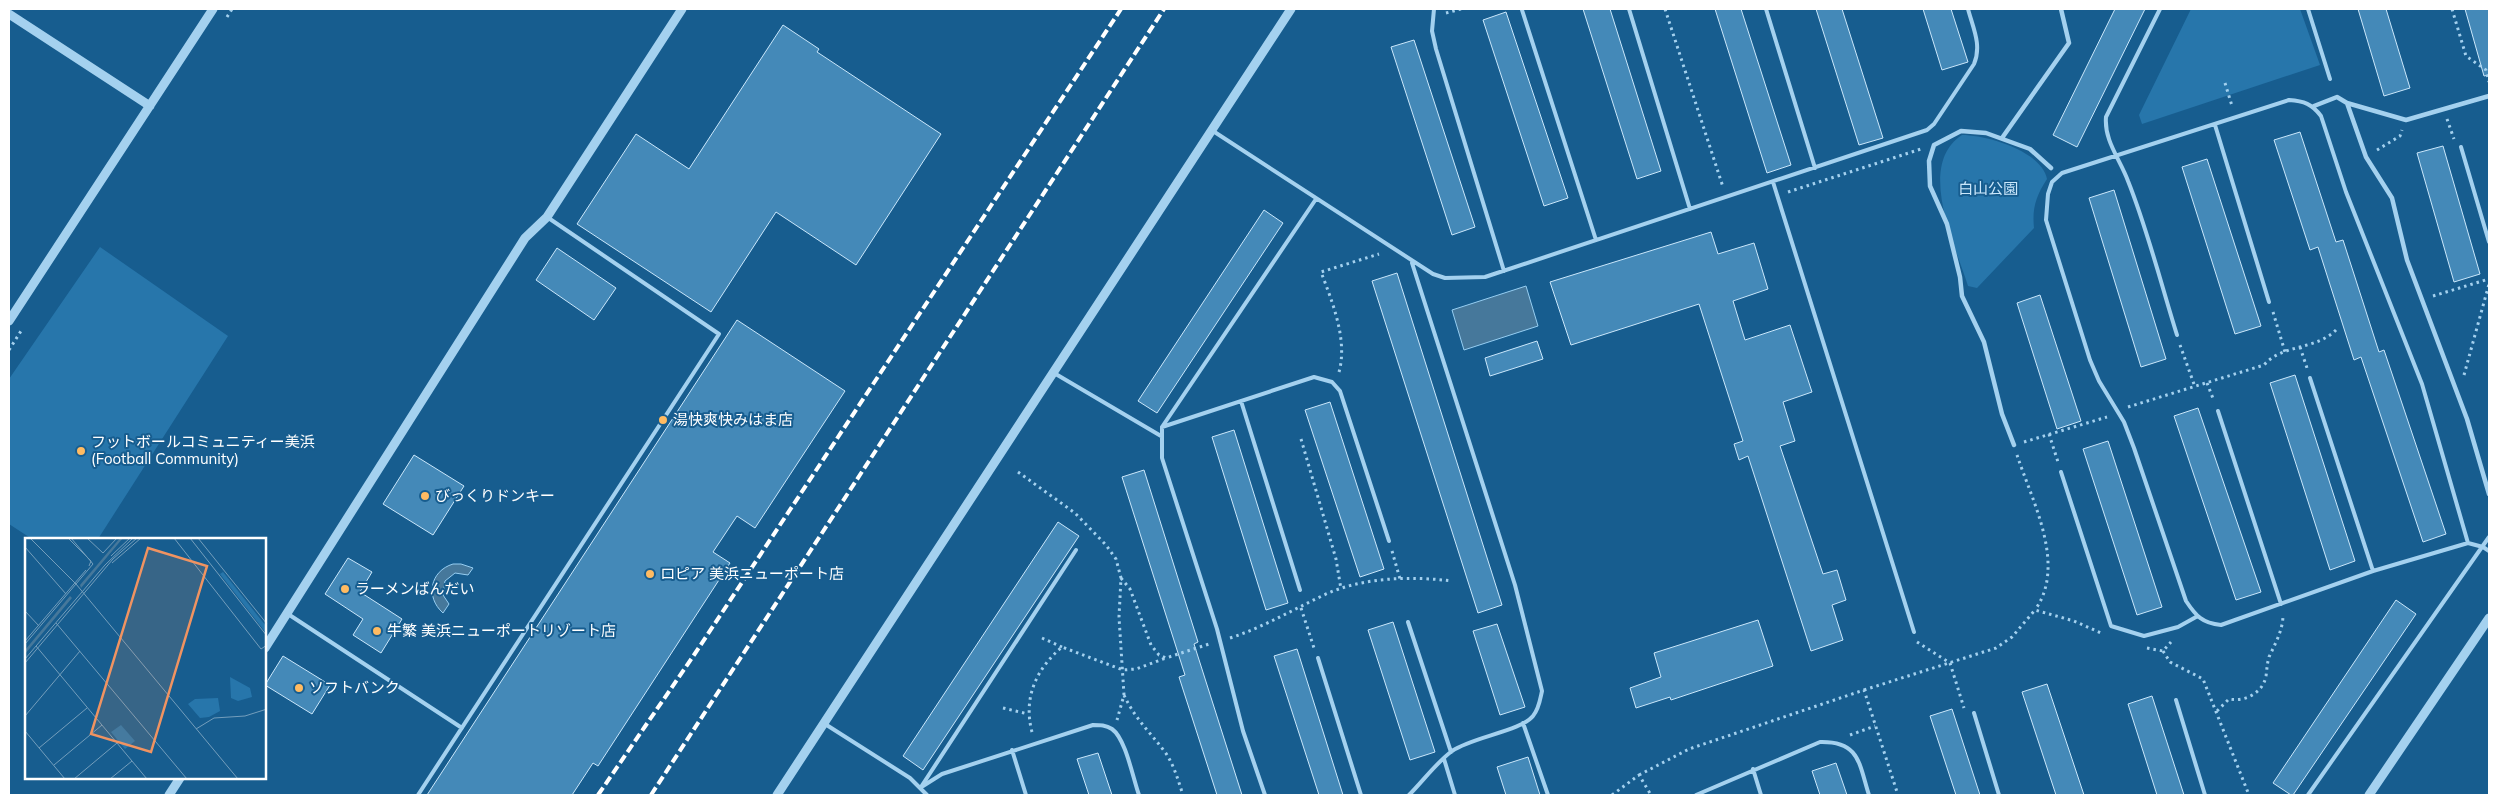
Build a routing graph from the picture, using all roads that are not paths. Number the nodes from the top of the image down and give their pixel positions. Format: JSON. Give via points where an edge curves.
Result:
{"nodes":[{"id":1,"x":213,"y":9,"type":"edge"},
{"id":2,"x":682,"y":9,"type":"edge"},
{"id":3,"x":1291,"y":9,"type":"edge"},
{"id":4,"x":1434,"y":9,"type":"edge"},
{"id":5,"x":1629,"y":9,"type":"edge"},
{"id":6,"x":1766,"y":9,"type":"edge"},
{"id":7,"x":1968,"y":9,"type":"edge"},
{"id":8,"x":2061,"y":9,"type":"edge"},
{"id":9,"x":2160,"y":9,"type":"edge"},
{"id":10,"x":2308,"y":9,"type":"edge"},
{"id":11,"x":1522,"y":10,"type":"dead end"},
{"id":12,"x":9,"y":14,"type":"edge"},
{"id":13,"x":2330,"y":79,"type":"dead end"},
{"id":14,"x":2489,"y":96,"type":"edge"},
{"id":15,"x":2347,"y":103,"type":"junction"},
{"id":16,"x":150,"y":106,"type":"junction"},
{"id":17,"x":2314,"y":106,"type":"junction"},
{"id":18,"x":2215,"y":125,"type":"junction"},
{"id":19,"x":1212,"y":130,"type":"junction"},
{"id":20,"x":2002,"y":138,"type":"junction"},
{"id":21,"x":2461,"y":147,"type":"road end"},
{"id":22,"x":2116,"y":156,"type":"junction"},
{"id":23,"x":1815,"y":168,"type":"junction"},
{"id":24,"x":2051,"y":168,"type":"dead end"},
{"id":25,"x":1773,"y":182,"type":"junction"},
{"id":26,"x":1316,"y":199,"type":"junction"},
{"id":27,"x":1690,"y":209,"type":"junction"},
{"id":28,"x":547,"y":217,"type":"junction"},
{"id":29,"x":1596,"y":240,"type":"junction"},
{"id":30,"x":2489,"y":242,"type":"edge"},
{"id":31,"x":1412,"y":263,"type":"junction"},
{"id":32,"x":1504,"y":271,"type":"junction"},
{"id":33,"x":2270,"y":302,"type":"road end"},
{"id":34,"x":9,"y":321,"type":"edge"},
{"id":35,"x":2177,"y":335,"type":"road end"},
{"id":36,"x":1054,"y":372,"type":"junction"},
{"id":37,"x":2310,"y":378,"type":"road end"},
{"id":38,"x":1241,"y":401,"type":"junction"},
{"id":39,"x":2218,"y":411,"type":"road end"},
{"id":40,"x":1162,"y":427,"type":"junction"},
{"id":41,"x":1161,"y":436,"type":"junction"},
{"id":42,"x":2014,"y":445,"type":"road end"},
{"id":43,"x":2061,"y":472,"type":"road end"},
{"id":44,"x":2489,"y":494,"type":"edge"},
{"id":45,"x":2489,"y":537,"type":"edge"},
{"id":46,"x":1389,"y":541,"type":"road end"},
{"id":47,"x":2468,"y":543,"type":"junction"},
{"id":48,"x":2483,"y":547,"type":"junction"},
{"id":49,"x":1076,"y":550,"type":"dead end"},
{"id":50,"x":2489,"y":551,"type":"edge"},
{"id":51,"x":2373,"y":570,"type":"junction"},
{"id":52,"x":1300,"y":590,"type":"dead end"},
{"id":53,"x":2281,"y":604,"type":"junction"},
{"id":54,"x":288,"y":614,"type":"junction"},
{"id":55,"x":2196,"y":617,"type":"junction"},
{"id":56,"x":2489,"y":618,"type":"edge"},
{"id":57,"x":1408,"y":622,"type":"dead end"},
{"id":58,"x":1914,"y":632,"type":"road end"},
{"id":59,"x":266,"y":647,"type":"edge"},
{"id":60,"x":1318,"y":658,"type":"road end"},
{"id":61,"x":2176,"y":700,"type":"dead end"},
{"id":62,"x":1974,"y":713,"type":"road end"},
{"id":63,"x":824,"y":723,"type":"junction"},
{"id":64,"x":1523,"y":723,"type":"junction"},
{"id":65,"x":462,"y":728,"type":"junction"},
{"id":66,"x":1012,"y":750,"type":"junction"},
{"id":67,"x":1451,"y":752,"type":"junction"},
{"id":68,"x":1444,"y":760,"type":"junction"},
{"id":69,"x":1753,"y":769,"type":"junction"},
{"id":70,"x":179,"y":779,"type":"edge"},
{"id":71,"x":921,"y":787,"type":"junction"},
{"id":72,"x":169,"y":795,"type":"edge"},
{"id":73,"x":418,"y":795,"type":"edge"},
{"id":74,"x":777,"y":795,"type":"edge"},
{"id":75,"x":927,"y":795,"type":"edge"},
{"id":76,"x":1026,"y":795,"type":"edge"},
{"id":77,"x":1139,"y":795,"type":"edge"},
{"id":78,"x":1265,"y":795,"type":"edge"},
{"id":79,"x":1361,"y":795,"type":"edge"},
{"id":80,"x":1409,"y":795,"type":"edge"},
{"id":81,"x":1455,"y":795,"type":"edge"},
{"id":82,"x":1548,"y":795,"type":"edge"},
{"id":83,"x":1696,"y":795,"type":"edge"},
{"id":84,"x":1761,"y":795,"type":"edge"},
{"id":85,"x":1869,"y":795,"type":"edge"},
{"id":86,"x":1999,"y":795,"type":"edge"},
{"id":87,"x":2205,"y":795,"type":"edge"},
{"id":88,"x":2308,"y":795,"type":"edge"},
{"id":89,"x":2369,"y":795,"type":"edge"}],
"edges":[{"from":1,"to":16,"type":"street"},
{"from":2,"to":28,"type":"street"},
{"from":3,"to":19,"type":"street"},
{"from":4,"to":32,"type":"lane","via":[[1432,31],[1436,49]]},
{"from":5,"to":27,"type":"lane"},
{"from":6,"to":23,"type":"lane"},
{"from":7,"to":23,"type":"lane","via":[[1978,43],[1978,55],[1934,124],[1927,130]]},
{"from":8,"to":20,"type":"street","via":[[2068,43]]},
{"from":9,"to":22,"type":"lane","via":[[2106,117],[2107,137]]},
{"from":10,"to":13,"type":"lane"},
{"from":11,"to":29,"type":"lane"},
{"from":12,"to":16,"type":"street"},
{"from":14,"to":15,"type":"street","via":[[2406,120]]},
{"from":15,"to":17,"type":"street","via":[[2338,97]]},
{"from":15,"to":44,"type":"street","via":[[2366,157],[2392,198],[2407,260],[2467,419]]},
{"from":16,"to":34,"type":"street"},
{"from":17,"to":18,"type":"lane","via":[[2289,100]]},
{"from":17,"to":47,"type":"lane","via":[[2321,116],[2346,192],[2422,384]]},
{"from":18,"to":22,"type":"lane"},
{"from":18,"to":33,"type":"lane"},
{"from":19,"to":26,"type":"lane"},
{"from":19,"to":36,"type":"street"},
{"from":20,"to":24,"type":"street","via":[[2030,149]]},
{"from":20,"to":42,"type":"street","via":[[1961,130],[1934,146],[1929,161],[1930,186],[1947,224],[1962,296],[1984,342],[2002,414]]},
{"from":21,"to":30,"type":"lane"},
{"from":22,"to":35,"type":"lane","via":[[2128,181]]},
{"from":22,"to":55,"type":"lane","via":[[2062,174],[2052,182],[2046,220],[2090,360],[2124,422],[2186,601]]},
{"from":23,"to":25,"type":"lane"},
{"from":25,"to":27,"type":"lane"},
{"from":25,"to":58,"type":"lane"},
{"from":26,"to":31,"type":"lane"},
{"from":26,"to":40,"type":"lane"},
{"from":27,"to":29,"type":"lane"},
{"from":28,"to":54,"type":"street","via":[[525,238]]},
{"from":28,"to":65,"type":"lane","via":[[720,334]]},
{"from":29,"to":32,"type":"lane"},
{"from":31,"to":32,"type":"lane","via":[[1445,278],[1485,277]]},
{"from":31,"to":64,"type":"lane","via":[[1515,585],[1542,691],[1539,707],[1533,717]]},
{"from":36,"to":41,"type":"lane"},
{"from":36,"to":63,"type":"street"},
{"from":37,"to":51,"type":"lane"},
{"from":38,"to":40,"type":"lane"},
{"from":38,"to":46,"type":"lane","via":[[1314,377],[1332,382],[1340,391]]},
{"from":38,"to":52,"type":"lane"},
{"from":39,"to":53,"type":"lane"},
{"from":40,"to":41,"type":"lane"},
{"from":41,"to":78,"type":"lane","via":[[1162,458],[1217,629],[1243,731]]},
{"from":43,"to":55,"type":"lane","via":[[2111,626],[2144,636],[2178,627]]},
{"from":45,"to":48,"type":"lane"},
{"from":47,"to":48,"type":"lane"},
{"from":47,"to":51,"type":"lane"},
{"from":48,"to":50,"type":"lane"},
{"from":48,"to":88,"type":"lane"},
{"from":49,"to":71,"type":"lane"},
{"from":51,"to":53,"type":"lane"},
{"from":53,"to":55,"type":"lane","via":[[2221,625],[2208,624]]},
{"from":54,"to":59,"type":"street"},
{"from":54,"to":65,"type":"lane"},
{"from":56,"to":89,"type":"street"},
{"from":57,"to":67,"type":"lane"},
{"from":60,"to":79,"type":"lane"},
{"from":61,"to":87,"type":"lane"},
{"from":62,"to":86,"type":"lane"},
{"from":63,"to":71,"type":"lane"},
{"from":63,"to":74,"type":"street"},
{"from":64,"to":67,"type":"lane","via":[[1466,743]]},
{"from":64,"to":82,"type":"lane"},
{"from":65,"to":73,"type":"lane"},
{"from":66,"to":71,"type":"lane","via":[[942,774]]},
{"from":66,"to":76,"type":"lane"},
{"from":66,"to":77,"type":"lane","via":[[1093,725],[1104,726],[1114,730],[1122,741]]},
{"from":67,"to":68,"type":"lane"},
{"from":68,"to":80,"type":"lane"},
{"from":68,"to":81,"type":"lane"},
{"from":69,"to":83,"type":"lane"},
{"from":69,"to":84,"type":"lane"},
{"from":69,"to":85,"type":"lane","via":[[1820,742],[1837,742],[1850,749],[1859,762]]},
{"from":70,"to":72,"type":"street"},
{"from":71,"to":75,"type":"lane"}]}
